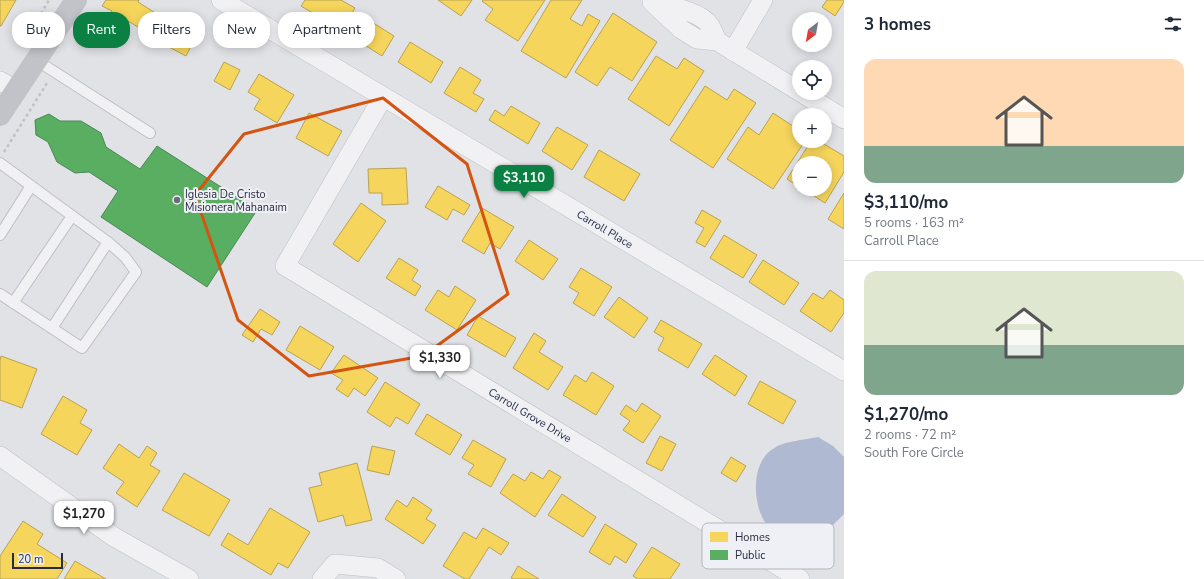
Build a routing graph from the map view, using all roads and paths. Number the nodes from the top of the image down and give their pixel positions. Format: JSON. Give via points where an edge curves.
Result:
{"nodes":[{"id":1,"x":76,"y":0,"type":"edge"},
{"id":2,"x":221,"y":0,"type":"edge"},
{"id":3,"x":763,"y":0,"type":"edge"},
{"id":4,"x":650,"y":1,"type":"edge"},
{"id":5,"x":733,"y":51,"type":"junction"},
{"id":6,"x":36,"y":60,"type":"junction"},
{"id":7,"x":8,"y":85,"type":"edge"},
{"id":8,"x":792,"y":87,"type":"edge"},
{"id":9,"x":383,"y":97,"type":"junction"},
{"id":10,"x":814,"y":100,"type":"edge"},
{"id":11,"x":0,"y":115,"type":"edge"},
{"id":12,"x":844,"y":118,"type":"edge"},
{"id":13,"x":150,"y":133,"type":"dead end"},
{"id":14,"x":0,"y":164,"type":"edge"},
{"id":15,"x":31,"y":186,"type":"junction"},
{"id":16,"x":72,"y":216,"type":"junction"},
{"id":17,"x":0,"y":235,"type":"edge"},
{"id":18,"x":108,"y":242,"type":"junction"},
{"id":19,"x":0,"y":294,"type":"edge"},
{"id":20,"x":13,"y":303,"type":"junction"},
{"id":21,"x":52,"y":328,"type":"junction"},
{"id":22,"x":844,"y":371,"type":"edge"},
{"id":23,"x":0,"y":456,"type":"edge"},
{"id":24,"x":708,"y":523,"type":"edge"},
{"id":25,"x":784,"y":569,"type":"edge"},
{"id":26,"x":190,"y":579,"type":"edge"},
{"id":27,"x":322,"y":579,"type":"edge"},
{"id":28,"x":396,"y":579,"type":"edge"},
{"id":29,"x":800,"y":579,"type":"edge"}],
"edges":[{"from":1,"to":6,"type":"main road"},
{"from":2,"to":9,"type":"street","name":"Carroll Place"},
{"from":3,"to":5,"type":"street"},
{"from":4,"to":5,"type":"street","via":[[698,16],[710,25],[717,41]]},
{"from":5,"to":8,"type":"street"},
{"from":6,"to":7,"type":"main road"},
{"from":6,"to":13,"type":"lane"},
{"from":7,"to":11,"type":"main road"},
{"from":9,"to":22,"type":"street","name":"Carroll Place"},
{"from":9,"to":24,"type":"street","name":"Carroll Grove Drive","via":[[285,266]]},
{"from":10,"to":12,"type":"street"},
{"from":14,"to":15,"type":"lane"},
{"from":15,"to":16,"type":"lane"},
{"from":15,"to":17,"type":"lane"},
{"from":16,"to":18,"type":"lane"},
{"from":16,"to":20,"type":"lane"},
{"from":18,"to":21,"type":"lane"},
{"from":18,"to":21,"type":"lane","via":[[125,257],[136,272],[82,348]]},
{"from":19,"to":20,"type":"lane"},
{"from":20,"to":21,"type":"lane"},
{"from":23,"to":26,"type":"street","via":[[114,537]]},
{"from":25,"to":29,"type":"street","name":"Carroll Grove Drive"},
{"from":27,"to":28,"type":"street","via":[[335,564],[378,568]]}]}
